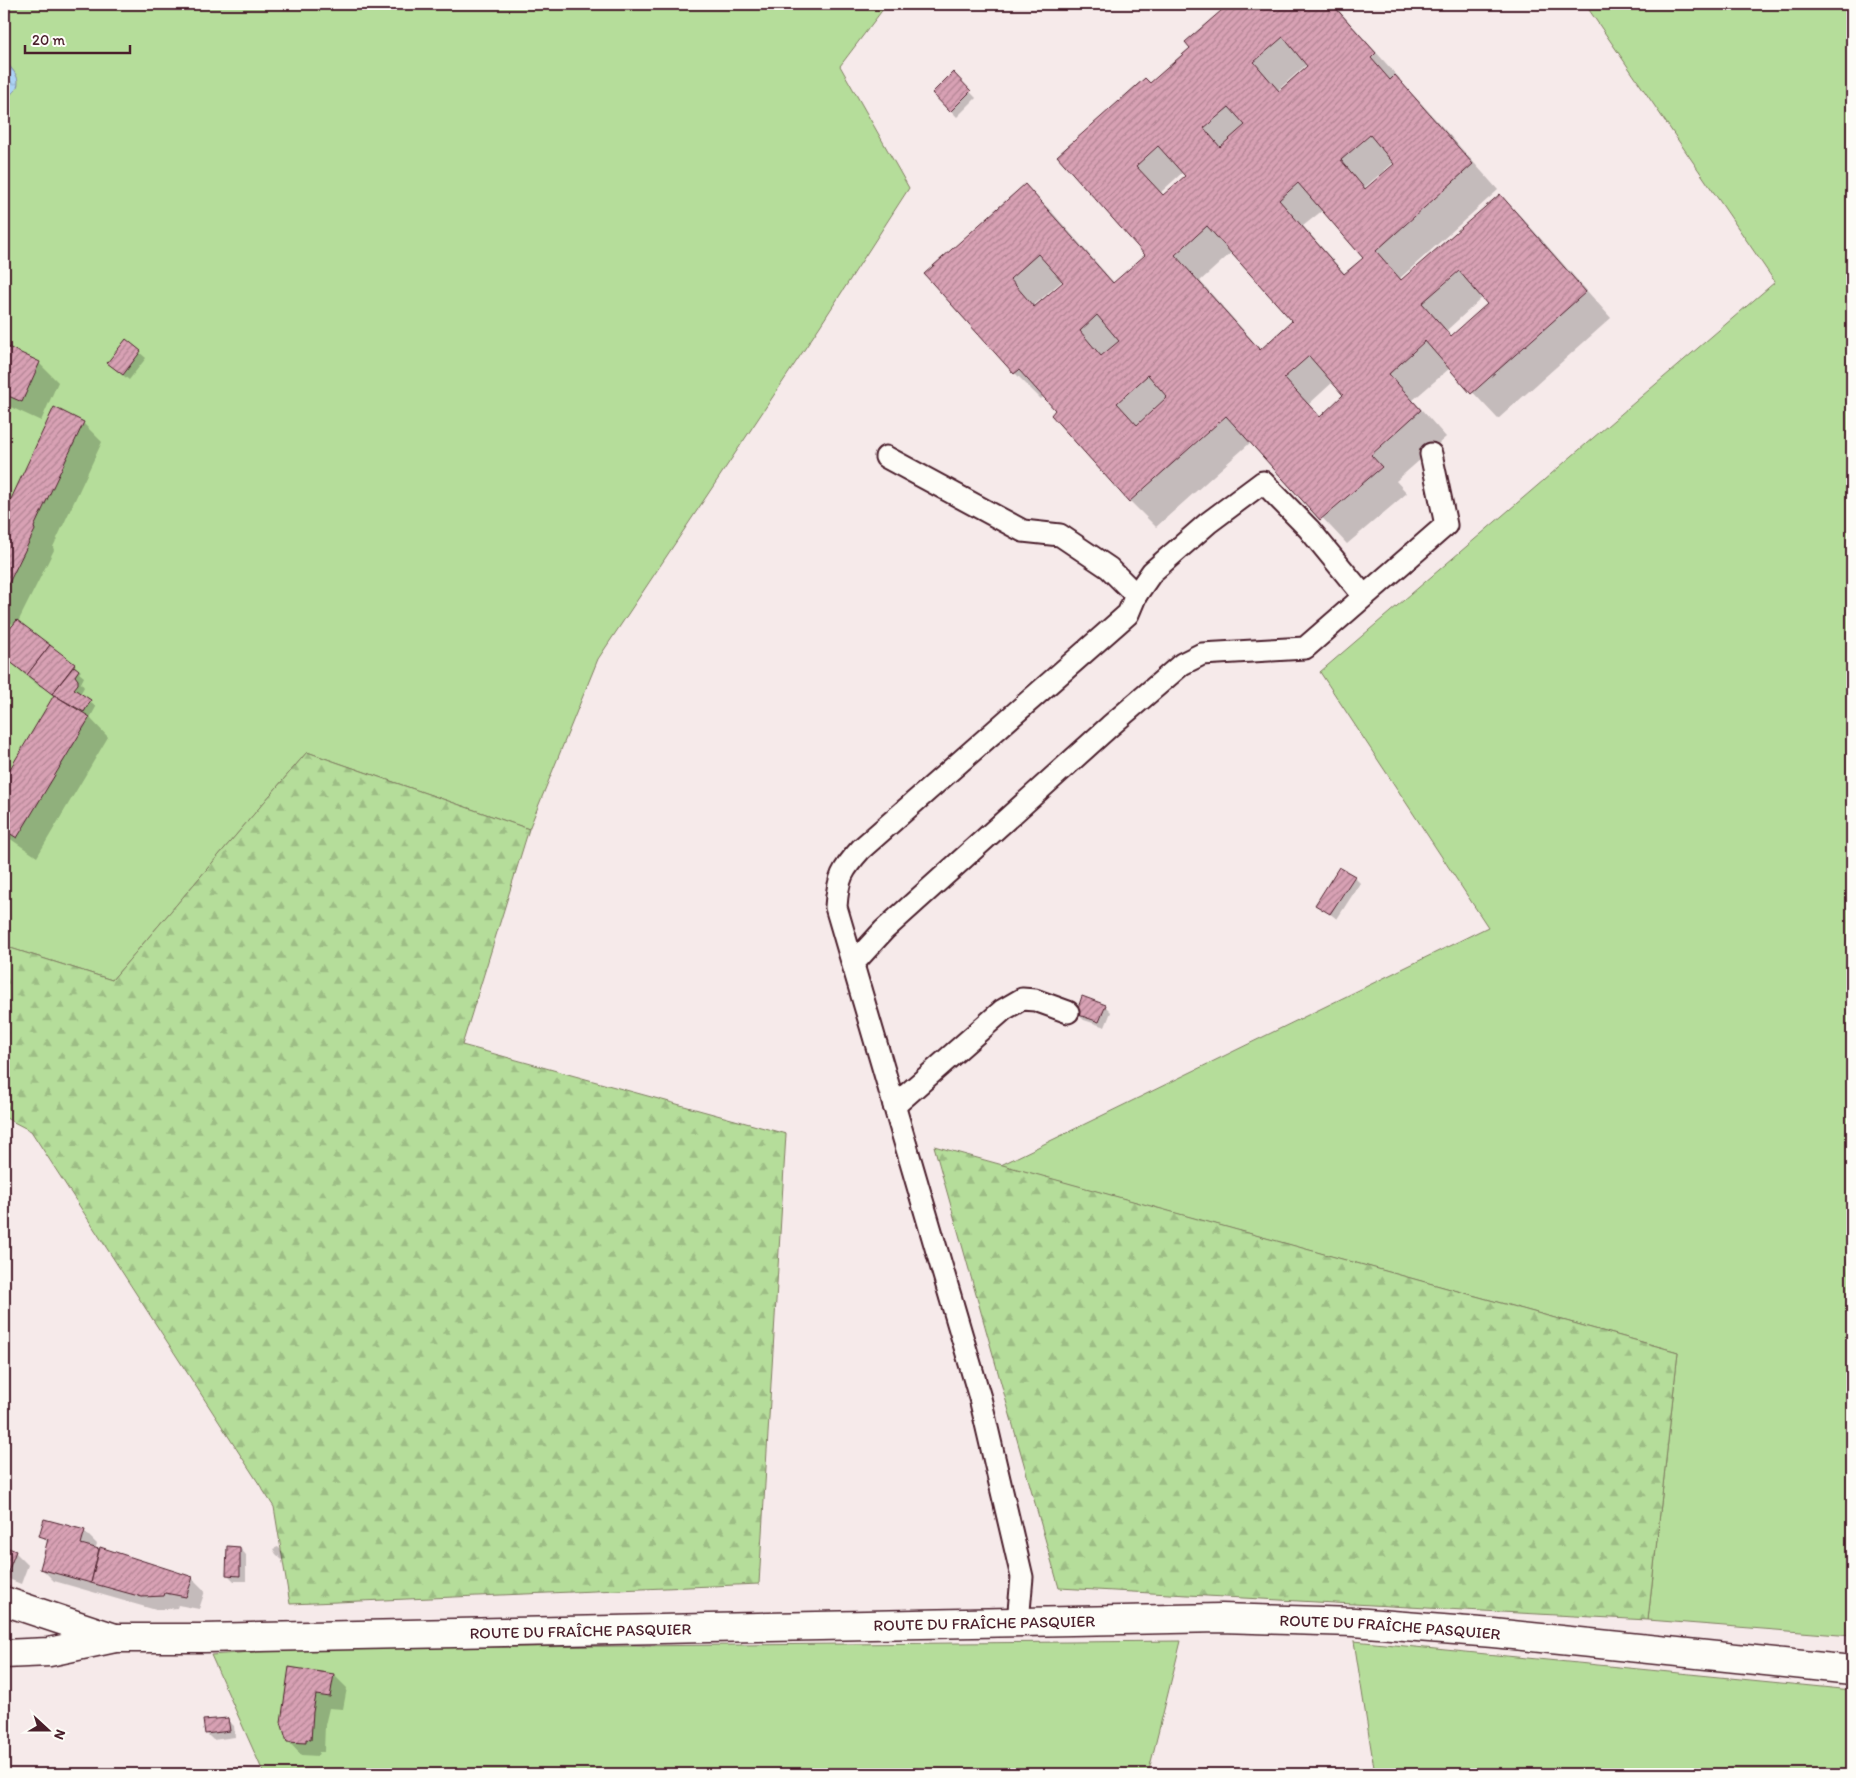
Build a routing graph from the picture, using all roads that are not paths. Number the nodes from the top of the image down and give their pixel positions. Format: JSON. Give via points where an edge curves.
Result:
{"nodes":[{"id":1,"x":1431,"y":454,"type":"dead end"},
{"id":2,"x":886,"y":457,"type":"dead end"},
{"id":3,"x":1136,"y":595,"type":"junction"},
{"id":4,"x":1364,"y":596,"type":"junction"},
{"id":5,"x":853,"y":964,"type":"junction"},
{"id":6,"x":1068,"y":1012,"type":"dead end"},
{"id":7,"x":894,"y":1106,"type":"junction"},
{"id":8,"x":4,"y":1601,"type":"edge"},
{"id":9,"x":1018,"y":1622,"type":"junction"},
{"id":10,"x":114,"y":1638,"type":"junction"},
{"id":11,"x":4,"y":1654,"type":"edge"},
{"id":12,"x":1852,"y":1670,"type":"edge"}],
"edges":[{"from":1,"to":4,"type":"lane","via":[[1446,525]]},
{"from":2,"to":3,"type":"lane","via":[[1023,531],[1060,536],[1109,568]]},
{"from":3,"to":4,"type":"lane","via":[[1152,572],[1208,523],[1264,482],[1309,529]]},
{"from":3,"to":5,"type":"lane","via":[[1128,614],[846,865],[837,886],[836,907]]},
{"from":4,"to":5,"type":"lane","via":[[1305,648],[1202,654],[1182,664],[891,923]]},
{"from":5,"to":7,"type":"lane"},
{"from":6,"to":7,"type":"lane","via":[[1035,1000],[1022,999],[1003,1010]]},
{"from":7,"to":9,"type":"lane","via":[[980,1398],[1022,1577]]},
{"from":8,"to":10,"type":"main road","name":"ROUTE DU FRAÎCHE PASQUIER"},
{"from":9,"to":10,"type":"main road","name":"ROUTE DU FRAÎCHE PASQUIER"},
{"from":9,"to":12,"type":"main road","name":"ROUTE DU FRAÎCHE PASQUIER","via":[[1180,1618],[1354,1622]]},
{"from":10,"to":11,"type":"main road","name":"ROUTE DU FRAÎCHE PASQUIER","via":[[49,1652]]}]}
